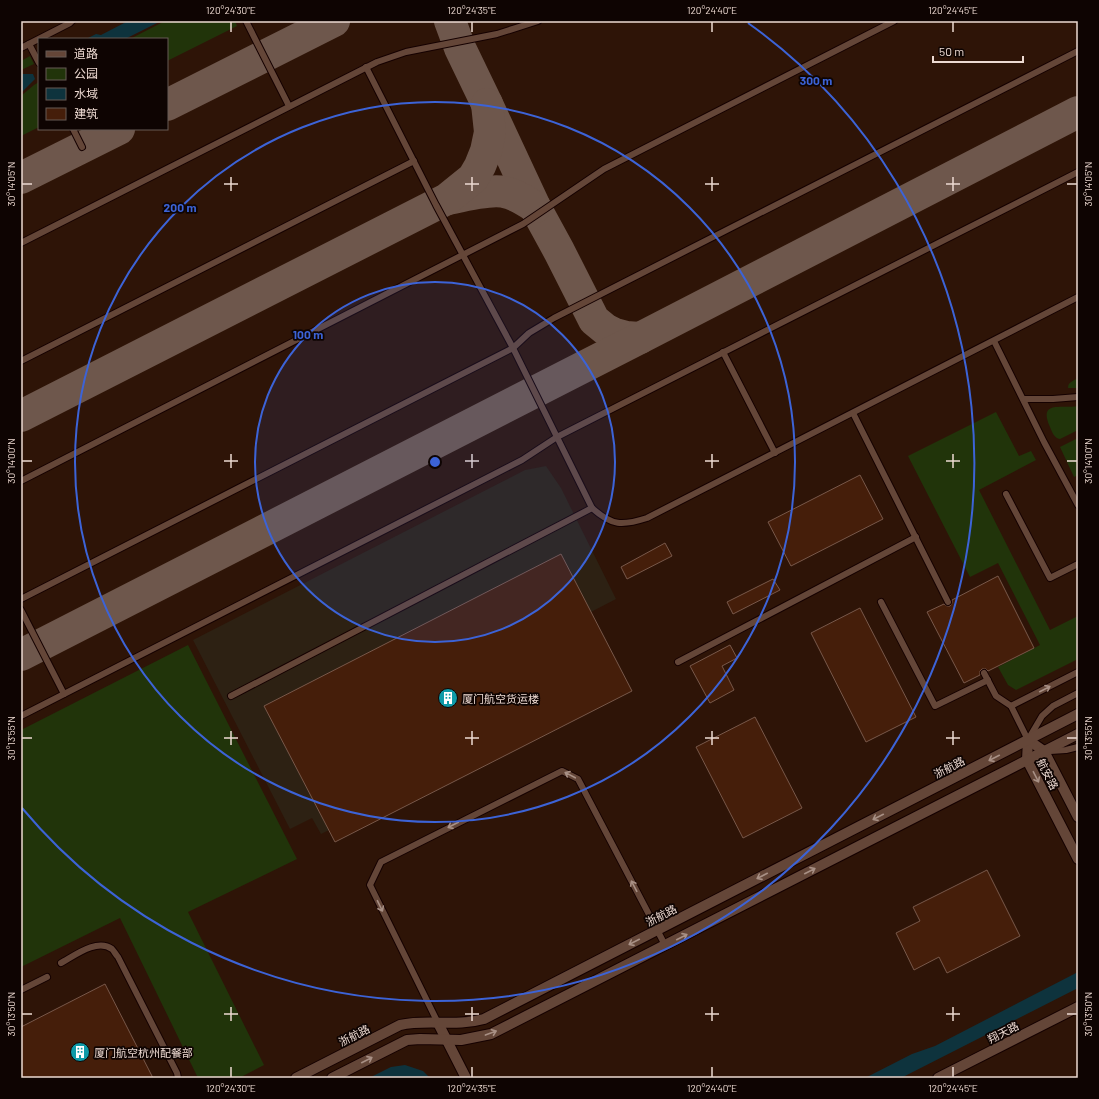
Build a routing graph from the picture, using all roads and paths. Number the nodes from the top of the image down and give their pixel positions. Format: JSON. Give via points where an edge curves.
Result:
{"nodes":[{"id":1,"x":72,"y":21,"type":"edge"},
{"id":2,"x":246,"y":21,"type":"edge"},
{"id":3,"x":538,"y":21,"type":"edge"},
{"id":4,"x":894,"y":21,"type":"edge"},
{"id":5,"x":41,"y":38,"type":"edge"},
{"id":6,"x":38,"y":39,"type":"edge"},
{"id":7,"x":29,"y":44,"type":"junction"},
{"id":8,"x":21,"y":48,"type":"edge"},
{"id":9,"x":1078,"y":51,"type":"edge"},
{"id":10,"x":38,"y":61,"type":"edge"},
{"id":11,"x":366,"y":67,"type":"junction"},
{"id":12,"x":289,"y":106,"type":"junction"},
{"id":13,"x":74,"y":130,"type":"edge"},
{"id":14,"x":82,"y":147,"type":"dead end"},
{"id":15,"x":414,"y":161,"type":"junction"},
{"id":16,"x":1078,"y":172,"type":"edge"},
{"id":17,"x":21,"y":243,"type":"edge"},
{"id":18,"x":463,"y":254,"type":"junction"},
{"id":19,"x":1078,"y":297,"type":"edge"},
{"id":20,"x":994,"y":341,"type":"junction"},
{"id":21,"x":513,"y":348,"type":"junction"},
{"id":22,"x":723,"y":352,"type":"junction"},
{"id":23,"x":21,"y":361,"type":"edge"},
{"id":24,"x":1078,"y":397,"type":"edge"},
{"id":25,"x":1024,"y":399,"type":"junction"},
{"id":26,"x":853,"y":413,"type":"junction"},
{"id":27,"x":556,"y":437,"type":"junction"},
{"id":28,"x":775,"y":453,"type":"junction"},
{"id":29,"x":21,"y":481,"type":"edge"},
{"id":30,"x":1006,"y":494,"type":"dead end"},
{"id":31,"x":1078,"y":505,"type":"edge"},
{"id":32,"x":592,"y":508,"type":"junction"},
{"id":33,"x":916,"y":537,"type":"junction"},
{"id":34,"x":1078,"y":564,"type":"edge"},
{"id":35,"x":21,"y":599,"type":"edge"},
{"id":36,"x":881,"y":602,"type":"dead end"},
{"id":37,"x":948,"y":602,"type":"dead end"},
{"id":38,"x":21,"y":610,"type":"edge"},
{"id":39,"x":678,"y":662,"type":"dead end"},
{"id":40,"x":1078,"y":672,"type":"edge"},
{"id":41,"x":984,"y":673,"type":"dead end"},
{"id":42,"x":988,"y":680,"type":"junction"},
{"id":43,"x":1078,"y":693,"type":"edge"},
{"id":44,"x":64,"y":694,"type":"junction"},
{"id":45,"x":231,"y":696,"type":"dead end"},
{"id":46,"x":1011,"y":706,"type":"junction"},
{"id":47,"x":1078,"y":714,"type":"edge"},
{"id":48,"x":21,"y":716,"type":"edge"},
{"id":49,"x":1078,"y":734,"type":"edge"},
{"id":50,"x":1028,"y":740,"type":"junction"},
{"id":51,"x":1078,"y":747,"type":"edge"},
{"id":52,"x":1044,"y":751,"type":"junction"},
{"id":53,"x":1027,"y":760,"type":"junction"},
{"id":54,"x":1078,"y":817,"type":"edge"},
{"id":55,"x":1078,"y":859,"type":"edge"},
{"id":56,"x":657,"y":930,"type":"junction"},
{"id":57,"x":665,"y":945,"type":"junction"},
{"id":58,"x":61,"y":963,"type":"dead end"},
{"id":59,"x":47,"y":977,"type":"dead end"},
{"id":60,"x":21,"y":990,"type":"edge"},
{"id":61,"x":1078,"y":1007,"type":"edge"},
{"id":62,"x":438,"y":1023,"type":"junction"},
{"id":63,"x":447,"y":1040,"type":"junction"},
{"id":64,"x":178,"y":1078,"type":"edge"},
{"id":65,"x":296,"y":1078,"type":"edge"},
{"id":66,"x":332,"y":1078,"type":"edge"},
{"id":67,"x":466,"y":1078,"type":"edge"},
{"id":68,"x":938,"y":1078,"type":"edge"}],
"edges":[{"from":1,"to":5,"type":"lane"},
{"from":2,"to":12,"type":"lane"},
{"from":3,"to":11,"type":"lane","via":[[497,34],[406,52]]},
{"from":4,"to":18,"type":"lane","via":[[604,169],[523,224]]},
{"from":6,"to":7,"type":"lane"},
{"from":7,"to":8,"type":"lane"},
{"from":7,"to":10,"type":"lane"},
{"from":9,"to":21,"type":"lane","via":[[554,318],[529,333]]},
{"from":11,"to":12,"type":"lane"},
{"from":11,"to":15,"type":"lane"},
{"from":12,"to":17,"type":"lane"},
{"from":13,"to":14,"type":"lane"},
{"from":15,"to":18,"type":"lane"},
{"from":15,"to":23,"type":"lane"},
{"from":16,"to":22,"type":"lane"},
{"from":18,"to":21,"type":"lane"},
{"from":18,"to":29,"type":"lane"},
{"from":19,"to":20,"type":"lane"},
{"from":20,"to":25,"type":"lane"},
{"from":20,"to":26,"type":"lane"},
{"from":21,"to":27,"type":"lane"},
{"from":21,"to":35,"type":"lane"},
{"from":22,"to":27,"type":"lane"},
{"from":22,"to":28,"type":"lane"},
{"from":24,"to":25,"type":"lane"},
{"from":25,"to":31,"type":"lane"},
{"from":26,"to":28,"type":"lane"},
{"from":26,"to":33,"type":"lane"},
{"from":27,"to":32,"type":"lane"},
{"from":27,"to":44,"type":"lane","via":[[522,460]]},
{"from":28,"to":32,"type":"lane","via":[[647,518],[632,523],[617,524],[602,518]]},
{"from":30,"to":34,"type":"lane","via":[[1050,578]]},
{"from":32,"to":45,"type":"lane"},
{"from":33,"to":37,"type":"lane"},
{"from":33,"to":39,"type":"lane"},
{"from":36,"to":42,"type":"lane","via":[[935,706]]},
{"from":38,"to":44,"type":"lane"},
{"from":46,"to":40,"type":"lane","one_way":true},
{"from":41,"to":42,"type":"lane"},
{"from":42,"to":46,"type":"lane","via":[[996,696]]},
{"from":43,"to":50,"type":"lane","via":[[1053,706],[1042,716]]},
{"from":44,"to":48,"type":"lane"},
{"from":46,"to":50,"type":"lane"},
{"from":47,"to":50,"type":"street","name":"浙航路"},
{"from":49,"to":52,"type":"street"},
{"from":50,"to":52,"type":"street","name":"航安路"},
{"from":50,"to":53,"type":"street","name":"航安路"},
{"from":50,"to":56,"type":"street","name":"浙航路","one_way":true},
{"from":51,"to":52,"type":"lane"},
{"from":52,"to":53,"type":"street"},
{"from":52,"to":54,"type":"street","name":"航安路"},
{"from":53,"to":55,"type":"street","name":"航安路","one_way":true},
{"from":57,"to":53,"type":"street","one_way":true},
{"from":56,"to":57,"type":"lane"},
{"from":56,"to":62,"type":"street","name":"浙航路","one_way":true,"via":[[484,1019],[458,1024]]},
{"from":56,"to":62,"type":"lane","one_way":true,"via":[[578,780],[562,771],[381,862],[370,884]]},
{"from":63,"to":57,"type":"street","one_way":true,"via":[[462,1040],[491,1034]]},
{"from":58,"to":64,"type":"lane","via":[[92,946],[103,945],[112,949]]},
{"from":59,"to":60,"type":"lane"},
{"from":61,"to":68,"type":"street","name":"翔天路"},
{"from":62,"to":63,"type":"street"},
{"from":62,"to":65,"type":"street","name":"浙航路","via":[[400,1025]]},
{"from":66,"to":63,"type":"street","one_way":true,"via":[[407,1040]]},
{"from":63,"to":67,"type":"street"}]}
